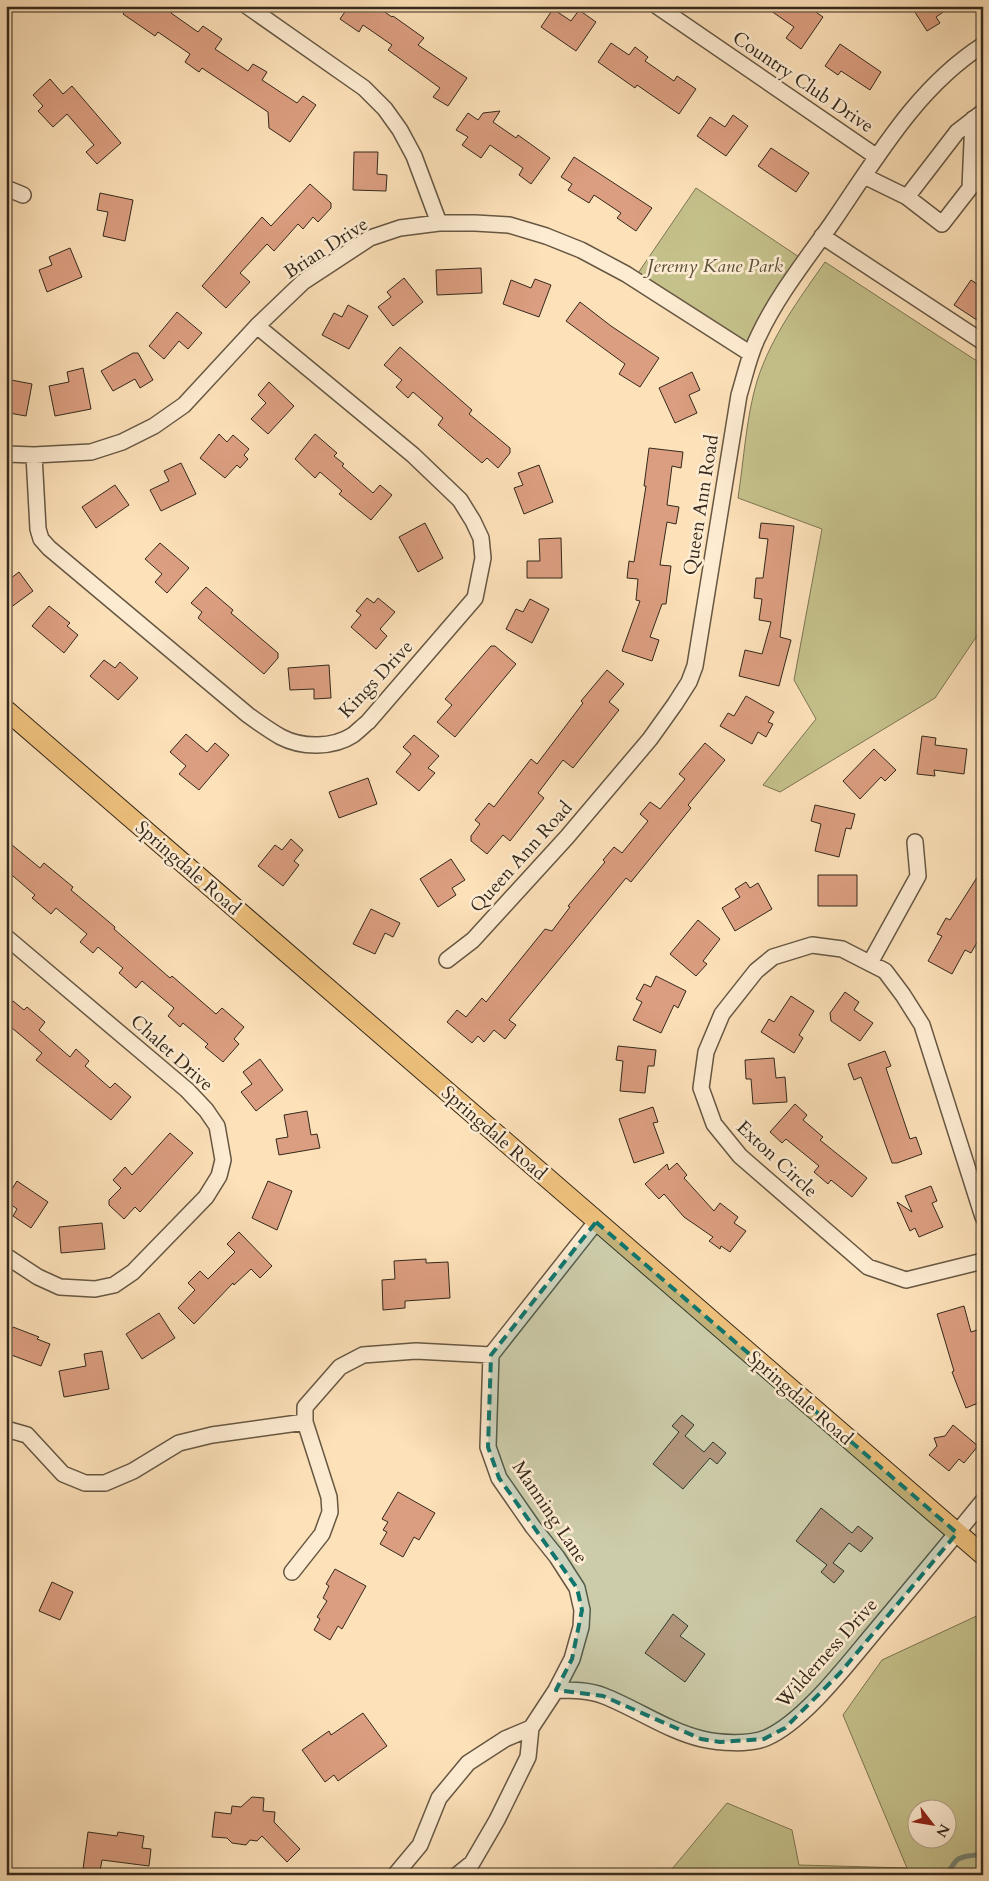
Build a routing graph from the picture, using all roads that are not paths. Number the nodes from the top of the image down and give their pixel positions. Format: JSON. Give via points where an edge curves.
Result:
{"nodes":[{"id":1,"x":247,"y":6,"type":"edge"},
{"id":2,"x":657,"y":6,"type":"edge"},
{"id":3,"x":983,"y":45,"type":"edge"},
{"id":4,"x":978,"y":116,"type":"edge"},
{"id":5,"x":877,"y":157,"type":"junction"},
{"id":6,"x":864,"y":176,"type":"junction"},
{"id":7,"x":6,"y":188,"type":"edge"},
{"id":8,"x":23,"y":194,"type":"dead end"},
{"id":9,"x":907,"y":197,"type":"junction"},
{"id":10,"x":439,"y":224,"type":"junction"},
{"id":11,"x":822,"y":236,"type":"junction"},
{"id":12,"x":257,"y":326,"type":"junction"},
{"id":13,"x":983,"y":342,"type":"edge"},
{"id":14,"x":751,"y":354,"type":"junction"},
{"id":15,"x":6,"y":454,"type":"edge"},
{"id":16,"x":34,"y":455,"type":"junction"},
{"id":17,"x":6,"y":710,"type":"edge"},
{"id":18,"x":915,"y":842,"type":"dead end"},
{"id":19,"x":6,"y":937,"type":"edge"},
{"id":20,"x":447,"y":960,"type":"dead end"},
{"id":21,"x":870,"y":963,"type":"junction"},
{"id":22,"x":983,"y":1217,"type":"edge"},
{"id":23,"x":596,"y":1222,"type":"junction"},
{"id":24,"x":6,"y":1256,"type":"edge"},
{"id":25,"x":983,"y":1261,"type":"edge"},
{"id":26,"x":491,"y":1355,"type":"junction"},
{"id":27,"x":305,"y":1422,"type":"junction"},
{"id":28,"x":6,"y":1429,"type":"edge"},
{"id":29,"x":983,"y":1501,"type":"edge"},
{"id":30,"x":957,"y":1533,"type":"junction"},
{"id":31,"x":983,"y":1555,"type":"edge"},
{"id":32,"x":292,"y":1572,"type":"dead end"},
{"id":33,"x":556,"y":1690,"type":"junction"},
{"id":34,"x":531,"y":1728,"type":"junction"},
{"id":35,"x":395,"y":1875,"type":"edge"},
{"id":36,"x":457,"y":1875,"type":"edge"}],
"edges":[{"from":1,"to":10,"type":"street","via":[[364,88],[385,109],[414,156]]},
{"from":2,"to":5,"type":"street","name":"Country Club Drive"},
{"from":3,"to":5,"type":"street","name":"Queen Ann Road","via":[[952,67],[914,105]]},
{"from":4,"to":9,"type":"street","via":[[956,132]]},
{"from":4,"to":9,"type":"street","via":[[970,188],[942,224]]},
{"from":5,"to":6,"type":"street","name":"Queen Ann Road"},
{"from":6,"to":9,"type":"street"},
{"from":6,"to":11,"type":"street","name":"Queen Ann Road"},
{"from":7,"to":8,"type":"street"},
{"from":10,"to":12,"type":"street","name":"Brian Drive","via":[[400,228],[370,238],[303,282]]},
{"from":10,"to":14,"type":"street","name":"Brian Drive","via":[[509,225],[581,250],[626,274]]},
{"from":11,"to":13,"type":"street"},
{"from":11,"to":14,"type":"street","name":"Queen Ann Road","via":[[777,302]]},
{"from":12,"to":16,"type":"street","name":"Brian Drive","via":[[184,405],[154,426],[92,452]]},
{"from":12,"to":16,"type":"street","name":"Kings Drive","via":[[413,456],[460,500],[481,538],[483,558],[475,598],[368,722],[352,735],[320,745],[282,738],[248,716],[49,548],[38,529]]},
{"from":14,"to":20,"type":"street","name":"Queen Ann Road","via":[[740,395],[695,666],[689,682],[650,738],[566,838],[473,940]]},
{"from":15,"to":16,"type":"street","name":"Brian Drive"},
{"from":17,"to":23,"type":"main road","name":"Springdale Road"},
{"from":18,"to":21,"type":"street","via":[[918,876]]},
{"from":19,"to":24,"type":"street","name":"Chalet Drive","via":[[187,1090],[217,1126],[222,1160],[219,1176],[206,1197],[133,1272],[110,1286],[95,1290],[60,1287]]},
{"from":21,"to":22,"type":"street","name":"Exton Circle","via":[[885,971],[922,1025]]},
{"from":21,"to":25,"type":"street","name":"Exton Circle","via":[[842,949],[812,946],[772,957],[756,971],[722,1014],[706,1052],[701,1088],[714,1124],[740,1156],[868,1267],[906,1280]]},
{"from":23,"to":26,"type":"street"},
{"from":23,"to":30,"type":"main road","name":"Springdale Road"},
{"from":26,"to":27,"type":"street","via":[[416,1351],[363,1355],[340,1367],[322,1386],[305,1407]]},
{"from":26,"to":33,"type":"street","name":"Manning Lane","via":[[488,1447],[499,1478],[577,1588],[582,1610],[572,1660]]},
{"from":27,"to":28,"type":"street","via":[[212,1434],[179,1443],[133,1471],[105,1483],[85,1483],[62,1474],[27,1435]]},
{"from":27,"to":32,"type":"street","via":[[329,1497],[330,1512],[322,1534]]},
{"from":29,"to":30,"type":"street"},
{"from":30,"to":31,"type":"main road","name":"Springdale Road"},
{"from":30,"to":33,"type":"street","name":"Wilderness Drive","via":[[840,1673],[785,1728],[764,1739],[744,1742],[701,1739],[603,1696],[580,1690]]},
{"from":33,"to":34,"type":"street","name":"Manning Lane"},
{"from":34,"to":35,"type":"street","via":[[505,1738],[468,1763],[440,1798],[420,1845]]},
{"from":34,"to":36,"type":"street","name":"Manning Lane","via":[[528,1757],[497,1820],[472,1863]]}]}
